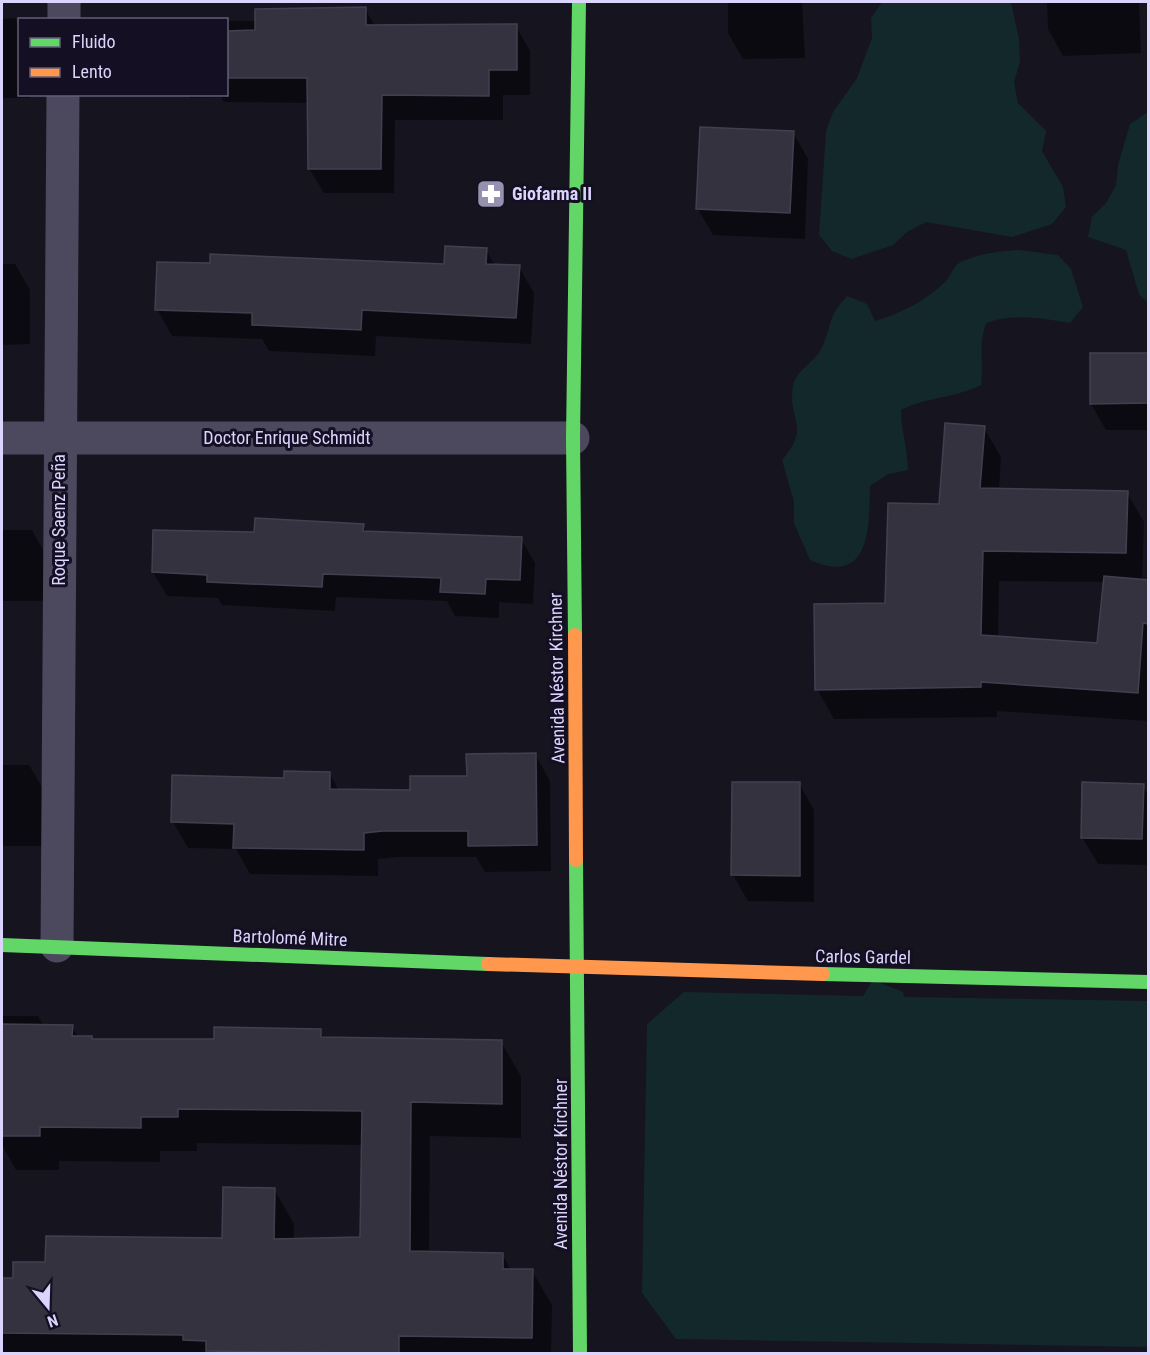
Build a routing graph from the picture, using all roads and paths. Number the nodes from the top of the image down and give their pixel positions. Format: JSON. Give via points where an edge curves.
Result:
{"nodes":[{"id":1,"x":64,"y":2,"type":"edge"},
{"id":2,"x":579,"y":2,"type":"edge"},
{"id":3,"x":64,"y":18,"type":"edge"},
{"id":4,"x":63,"y":96,"type":"edge"},
{"id":5,"x":2,"y":438,"type":"edge"},
{"id":6,"x":60,"y":438,"type":"junction"},
{"id":7,"x":573,"y":438,"type":"junction"},
{"id":8,"x":2,"y":945,"type":"edge"},
{"id":9,"x":57,"y":946,"type":"junction"},
{"id":10,"x":577,"y":968,"type":"junction"},
{"id":11,"x":1149,"y":982,"type":"edge"},
{"id":12,"x":580,"y":1353,"type":"edge"}],
"edges":[{"from":1,"to":3,"type":"street"},
{"from":2,"to":7,"type":"main road","name":"Avenida Néstor Kirchner"},
{"from":4,"to":6,"type":"street","name":"Roque Saenz Peña"},
{"from":5,"to":6,"type":"street","name":"Doctor Enrique Schmidt"},
{"from":6,"to":7,"type":"street","name":"Doctor Enrique Schmidt"},
{"from":6,"to":9,"type":"street","name":"Roque Saenz Peña"},
{"from":7,"to":10,"type":"main road","name":"Avenida Néstor Kirchner"},
{"from":8,"to":9,"type":"main road","name":"Bartolomé Mitre"},
{"from":9,"to":10,"type":"main road","name":"Bartolomé Mitre"},
{"from":10,"to":11,"type":"main road","name":"Carlos Gardel"},
{"from":10,"to":12,"type":"main road","name":"Avenida Néstor Kirchner"}]}
